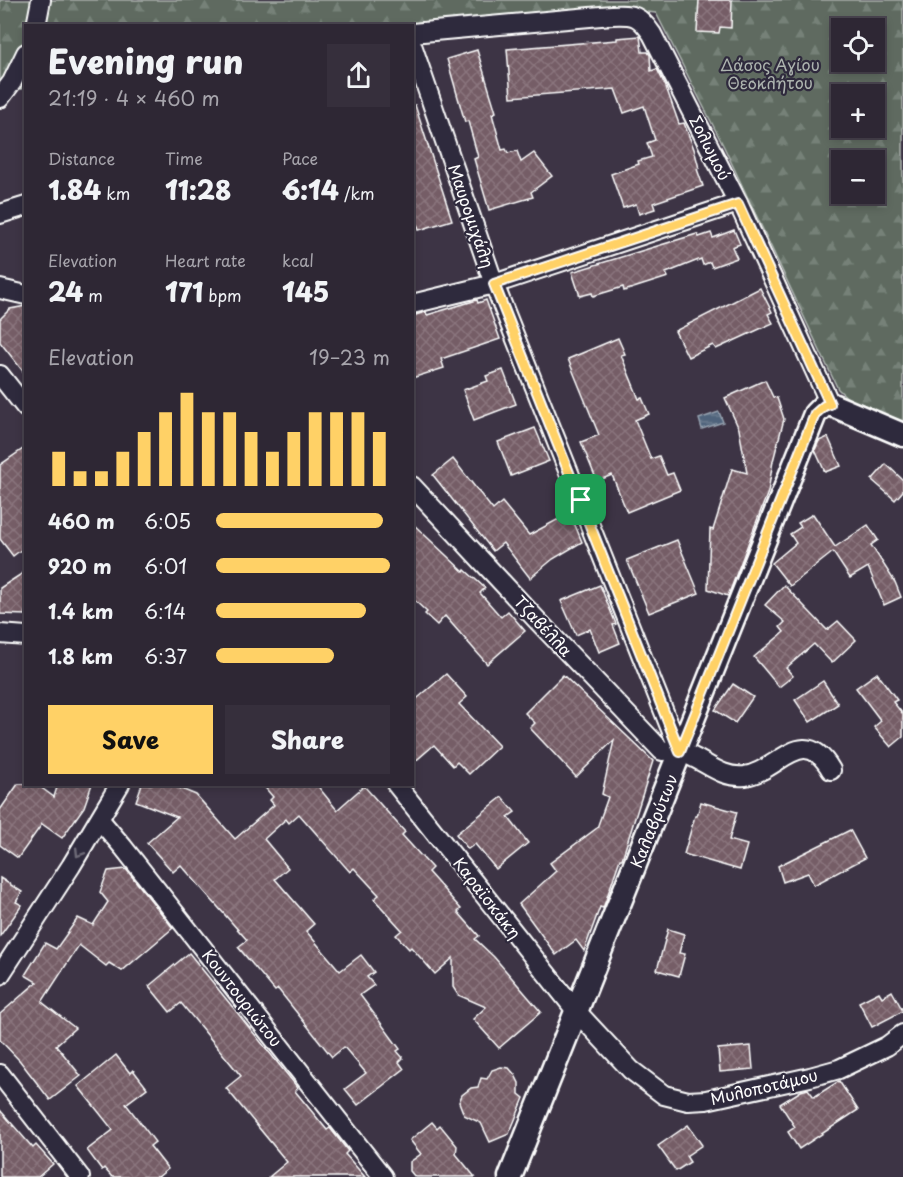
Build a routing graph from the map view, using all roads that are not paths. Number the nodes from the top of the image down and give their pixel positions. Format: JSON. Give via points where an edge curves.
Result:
{"nodes":[{"id":1,"x":41,"y":0,"type":"edge"},
{"id":2,"x":36,"y":24,"type":"edge"},
{"id":3,"x":414,"y":33,"type":"edge"},
{"id":4,"x":414,"y":51,"type":"edge"},
{"id":5,"x":24,"y":57,"type":"edge"},
{"id":6,"x":0,"y":98,"type":"edge"},
{"id":7,"x":738,"y":204,"type":"junction"},
{"id":8,"x":24,"y":207,"type":"edge"},
{"id":9,"x":0,"y":214,"type":"edge"},
{"id":10,"x":494,"y":284,"type":"junction"},
{"id":11,"x":0,"y":289,"type":"edge"},
{"id":12,"x":24,"y":295,"type":"edge"},
{"id":13,"x":414,"y":303,"type":"edge"},
{"id":14,"x":0,"y":375,"type":"edge"},
{"id":15,"x":830,"y":404,"type":"junction"},
{"id":16,"x":24,"y":405,"type":"edge"},
{"id":17,"x":903,"y":435,"type":"edge"},
{"id":18,"x":414,"y":488,"type":"edge"},
{"id":19,"x":0,"y":634,"type":"edge"},
{"id":20,"x":24,"y":636,"type":"edge"},
{"id":21,"x":680,"y":752,"type":"junction"},
{"id":22,"x":831,"y":770,"type":"dead end"},
{"id":23,"x":119,"y":786,"type":"edge"},
{"id":24,"x":398,"y":786,"type":"edge"},
{"id":25,"x":100,"y":820,"type":"junction"},
{"id":26,"x":0,"y":975,"type":"edge"},
{"id":27,"x":577,"y":1012,"type":"junction"},
{"id":28,"x":903,"y":1034,"type":"edge"},
{"id":29,"x":0,"y":1074,"type":"edge"},
{"id":30,"x":80,"y":1177,"type":"edge"},
{"id":31,"x":382,"y":1177,"type":"edge"},
{"id":32,"x":510,"y":1177,"type":"edge"}],
"edges":[{"from":1,"to":2,"type":"street"},
{"from":3,"to":7,"type":"street","name":"Σολωμού","via":[[636,16],[652,34]]},
{"from":4,"to":10,"type":"street","name":"Μαυρομιχάλη"},
{"from":5,"to":6,"type":"street"},
{"from":7,"to":10,"type":"street"},
{"from":7,"to":15,"type":"street","name":"Σολωμού"},
{"from":8,"to":9,"type":"street"},
{"from":10,"to":13,"type":"street"},
{"from":10,"to":21,"type":"street","name":"Μαυρομιχάλη"},
{"from":11,"to":12,"type":"street"},
{"from":14,"to":16,"type":"street"},
{"from":15,"to":17,"type":"street"},
{"from":15,"to":21,"type":"street","name":"Καλαβρύτων","via":[[815,414]]},
{"from":18,"to":21,"type":"street","name":"Τζαβέλλα","via":[[662,751]]},
{"from":19,"to":20,"type":"street"},
{"from":21,"to":22,"type":"street","name":"Τζαβέλλα","via":[[717,771],[747,776],[800,749],[813,750]]},
{"from":21,"to":27,"type":"street","name":"Καλαβρύτων"},
{"from":23,"to":25,"type":"street"},
{"from":24,"to":27,"type":"street","name":"Καραϊσκάκη"},
{"from":25,"to":26,"type":"street","one_way":true},
{"from":25,"to":31,"type":"street","name":"Κουντουριώτου"},
{"from":27,"to":28,"type":"street","name":"Μυλοποτάμου","via":[[648,1084],[664,1095],[688,1101],[746,1092],[839,1069]]},
{"from":27,"to":32,"type":"street","name":"Καλαβρύτων"},
{"from":29,"to":30,"type":"street"}]}
